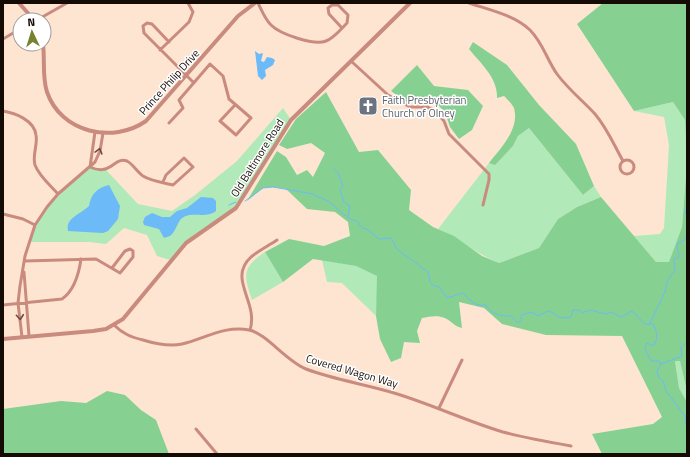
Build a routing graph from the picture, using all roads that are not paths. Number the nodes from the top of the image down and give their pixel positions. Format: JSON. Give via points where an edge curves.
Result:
{"nodes":[{"id":1,"x":19,"y":3,"type":"edge"},
{"id":2,"x":188,"y":3,"type":"edge"},
{"id":3,"x":255,"y":3,"type":"edge"},
{"id":4,"x":258,"y":3,"type":"edge"},
{"id":5,"x":410,"y":3,"type":"edge"},
{"id":6,"x":469,"y":3,"type":"edge"},
{"id":7,"x":65,"y":4,"type":"edge"},
{"id":8,"x":27,"y":12,"type":"edge"},
{"id":9,"x":50,"y":12,"type":"edge"},
{"id":10,"x":342,"y":28,"type":"junction"},
{"id":11,"x":12,"y":34,"type":"edge"},
{"id":12,"x":3,"y":39,"type":"edge"},
{"id":13,"x":169,"y":42,"type":"junction"},
{"id":14,"x":160,"y":50,"type":"junction"},
{"id":15,"x":43,"y":52,"type":"edge"},
{"id":16,"x":351,"y":61,"type":"junction"},
{"id":17,"x":186,"y":77,"type":"junction"},
{"id":18,"x":194,"y":83,"type":"junction"},
{"id":19,"x":235,"y":105,"type":"junction"},
{"id":20,"x":3,"y":111,"type":"edge"},
{"id":21,"x":169,"y":123,"type":"dead end"},
{"id":22,"x":95,"y":132,"type":"junction"},
{"id":23,"x":103,"y":133,"type":"junction"},
{"id":24,"x":623,"y":161,"type":"junction"},
{"id":25,"x":90,"y":167,"type":"junction"},
{"id":26,"x":163,"y":182,"type":"junction"},
{"id":27,"x":58,"y":194,"type":"junction"},
{"id":28,"x":483,"y":205,"type":"dead end"},
{"id":29,"x":3,"y":214,"type":"edge"},
{"id":30,"x":35,"y":226,"type":"junction"},
{"id":31,"x":277,"y":240,"type":"dead end"},
{"id":32,"x":81,"y":259,"type":"junction"},
{"id":33,"x":24,"y":261,"type":"junction"},
{"id":34,"x":24,"y":268,"type":"junction"},
{"id":35,"x":112,"y":268,"type":"junction"},
{"id":36,"x":18,"y":303,"type":"junction"},
{"id":37,"x":27,"y":303,"type":"junction"},
{"id":38,"x":3,"y":305,"type":"edge"},
{"id":39,"x":114,"y":325,"type":"junction"},
{"id":40,"x":250,"y":330,"type":"junction"},
{"id":41,"x":29,"y":336,"type":"junction"},
{"id":42,"x":22,"y":337,"type":"junction"},
{"id":43,"x":3,"y":339,"type":"edge"},
{"id":44,"x":462,"y":360,"type":"dead end"},
{"id":45,"x":439,"y":408,"type":"junction"},
{"id":46,"x":196,"y":429,"type":"dead end"},
{"id":47,"x":571,"y":446,"type":"dead end"},
{"id":48,"x":216,"y":454,"type":"edge"}],
"edges":[{"from":1,"to":8,"type":"street"},
{"from":2,"to":13,"type":"street","via":[[192,17]]},
{"from":3,"to":17,"type":"street","name":"Prince Philip Drive","via":[[238,16]]},
{"from":4,"to":10,"type":"street","via":[[272,26],[306,41],[326,41]]},
{"from":5,"to":16,"type":"street","name":"Old Baltimore Road"},
{"from":6,"to":24,"type":"street","via":[[512,18],[529,30],[540,42],[556,72],[569,89],[595,114],[607,130]]},
{"from":7,"to":9,"type":"street"},
{"from":10,"to":10,"type":"street","via":[[329,13],[328,8],[332,5],[338,5],[348,16],[347,23]]},
{"from":11,"to":12,"type":"street"},
{"from":13,"to":14,"type":"street"},
{"from":13,"to":14,"type":"street","via":[[152,24],[144,24],[144,33]]},
{"from":14,"to":17,"type":"street"},
{"from":15,"to":22,"type":"street","name":"Prince Philip Drive","via":[[45,84],[52,103],[74,124]]},
{"from":16,"to":28,"type":"street","via":[[388,95],[410,107],[427,107],[434,110],[444,121],[448,134],[489,174],[490,180]]},
{"from":16,"to":39,"type":"street","name":"Old Baltimore Road","via":[[291,120],[236,208],[186,243],[124,319]]},
{"from":17,"to":18,"type":"street"},
{"from":17,"to":23,"type":"street","name":"Prince Philip Drive","via":[[146,121],[121,132]]},
{"from":18,"to":19,"type":"street","via":[[210,64],[223,76],[229,99]]},
{"from":18,"to":21,"type":"street","via":[[179,100],[182,108]]},
{"from":19,"to":19,"type":"street","via":[[220,121],[236,135],[250,118]]},
{"from":20,"to":27,"type":"street","via":[[20,116],[34,129],[35,165]]},
{"from":22,"to":23,"type":"street","name":"Prince Philip Drive"},
{"from":22,"to":25,"type":"street"},
{"from":25,"to":23,"type":"street","one_way":true,"via":[[98,157]]},
{"from":24,"to":24,"type":"street","via":[[620,170],[623,174],[629,174],[634,164],[629,160]]},
{"from":25,"to":26,"type":"street","via":[[106,170],[121,160],[127,161],[144,177]]},
{"from":25,"to":27,"type":"street"},
{"from":26,"to":26,"type":"street","via":[[173,185],[193,167],[184,158],[166,175]]},
{"from":27,"to":30,"type":"street"},
{"from":29,"to":30,"type":"street","via":[[23,219]]},
{"from":30,"to":33,"type":"street"},
{"from":31,"to":40,"type":"street","via":[[251,258],[241,278],[253,313]]},
{"from":32,"to":33,"type":"street"},
{"from":32,"to":35,"type":"street","via":[[96,259]]},
{"from":32,"to":37,"type":"street","via":[[78,277],[65,297]]},
{"from":33,"to":34,"type":"street"},
{"from":34,"to":36,"type":"street"},
{"from":34,"to":37,"type":"street"},
{"from":35,"to":35,"type":"street","via":[[118,273],[122,272],[133,257],[133,251],[125,251]]},
{"from":36,"to":37,"type":"street"},
{"from":36,"to":38,"type":"street"},
{"from":36,"to":42,"type":"street","one_way":true},
{"from":37,"to":41,"type":"street"},
{"from":39,"to":40,"type":"street","via":[[123,334],[168,346],[182,344],[219,331]]},
{"from":39,"to":41,"type":"street","name":"Old Baltimore Road","via":[[93,332]]},
{"from":40,"to":45,"type":"street","name":"Covered Wagon Way","via":[[260,335],[289,360],[305,368]]},
{"from":41,"to":42,"type":"street","name":"Old Baltimore Road"},
{"from":42,"to":43,"type":"street","name":"Old Baltimore Road"},
{"from":44,"to":45,"type":"street"},
{"from":45,"to":47,"type":"street","name":"Covered Wagon Way","via":[[504,432],[537,441]]},
{"from":46,"to":48,"type":"street"}]}
